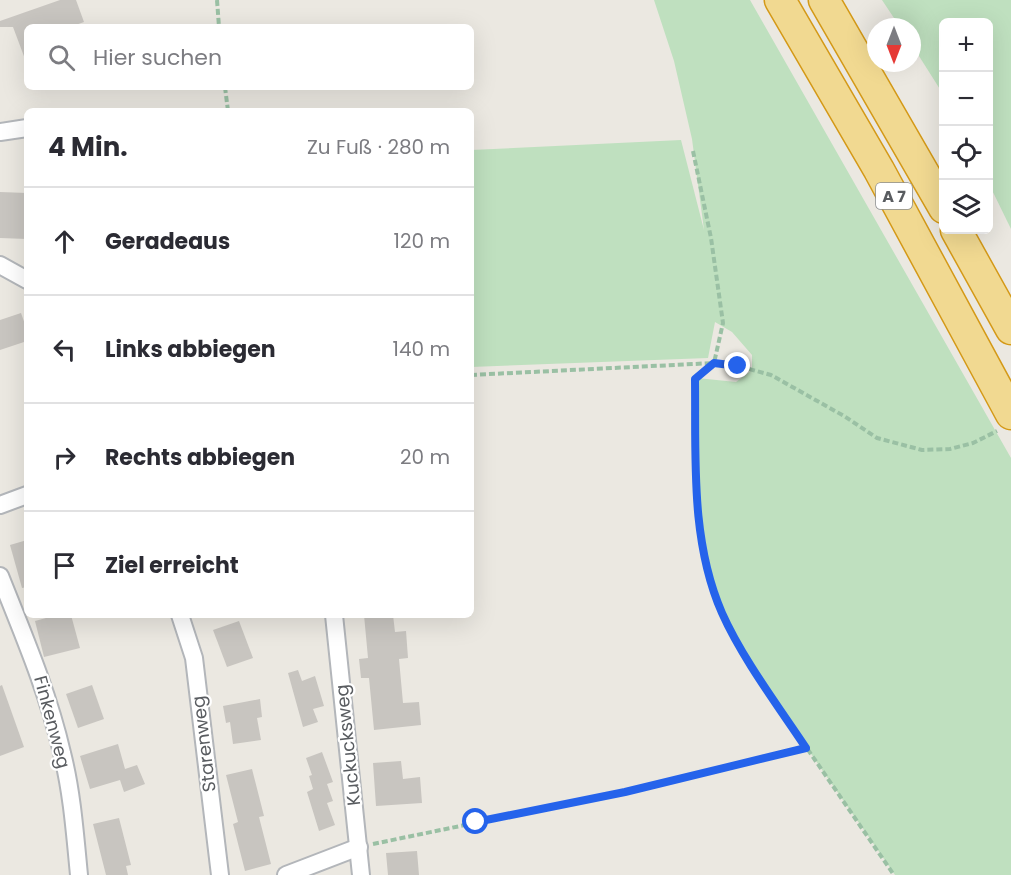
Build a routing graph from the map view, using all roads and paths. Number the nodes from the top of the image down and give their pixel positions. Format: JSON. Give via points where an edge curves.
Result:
{"nodes":[{"id":1,"x":217,"y":0,"type":"edge"},
{"id":2,"x":780,"y":0,"type":"edge"},
{"id":3,"x":824,"y":0,"type":"edge"},
{"id":4,"x":219,"y":24,"type":"edge"},
{"id":5,"x":225,"y":90,"type":"edge"},
{"id":6,"x":228,"y":108,"type":"edge"},
{"id":7,"x":24,"y":128,"type":"edge"},
{"id":8,"x":0,"y":132,"type":"edge"},
{"id":9,"x":693,"y":151,"type":"dead end"},
{"id":10,"x":939,"y":199,"type":"edge"},
{"id":11,"x":958,"y":234,"type":"edge"},
{"id":12,"x":0,"y":265,"type":"edge"},
{"id":13,"x":24,"y":278,"type":"edge"},
{"id":14,"x":1011,"y":329,"type":"edge"},
{"id":15,"x":714,"y":363,"type":"junction"},
{"id":16,"x":474,"y":375,"type":"edge"},
{"id":17,"x":1005,"y":413,"type":"edge"},
{"id":18,"x":24,"y":496,"type":"edge"},
{"id":19,"x":0,"y":505,"type":"edge"},
{"id":20,"x":0,"y":576,"type":"edge"},
{"id":21,"x":181,"y":618,"type":"edge"},
{"id":22,"x":334,"y":618,"type":"edge"},
{"id":23,"x":806,"y":748,"type":"junction"},
{"id":24,"x":358,"y":847,"type":"junction"},
{"id":25,"x":79,"y":875,"type":"edge"},
{"id":26,"x":220,"y":875,"type":"edge"},
{"id":27,"x":286,"y":875,"type":"edge"},
{"id":28,"x":361,"y":875,"type":"edge"},
{"id":29,"x":894,"y":875,"type":"edge"}],
"edges":[{"from":1,"to":4,"type":"path"},
{"from":2,"to":17,"type":"highway","number":"A 7","via":[[879,170]]},
{"from":3,"to":10,"type":"highway","number":"A 7"},
{"from":5,"to":6,"type":"path"},
{"from":7,"to":8,"type":"street"},
{"from":9,"to":15,"type":"path","via":[[723,323]]},
{"from":11,"to":14,"type":"highway"},
{"from":12,"to":13,"type":"street"},
{"from":15,"to":16,"type":"path"},
{"from":15,"to":17,"type":"path","via":[[771,375],[877,438],[922,450],[972,443]]},
{"from":15,"to":23,"type":"path","via":[[695,379],[700,537],[712,588],[756,674]]},
{"from":18,"to":19,"type":"street"},
{"from":20,"to":25,"type":"street","name":"Finkenweg","via":[[38,671],[63,753]]},
{"from":21,"to":26,"type":"street","name":"Starenweg","via":[[194,658]]},
{"from":22,"to":24,"type":"street","name":"Kuckucksweg"},
{"from":23,"to":24,"type":"path","via":[[625,792]]},
{"from":23,"to":29,"type":"path"},
{"from":24,"to":27,"type":"street"},
{"from":24,"to":28,"type":"street","name":"Kuckucksweg"}]}
